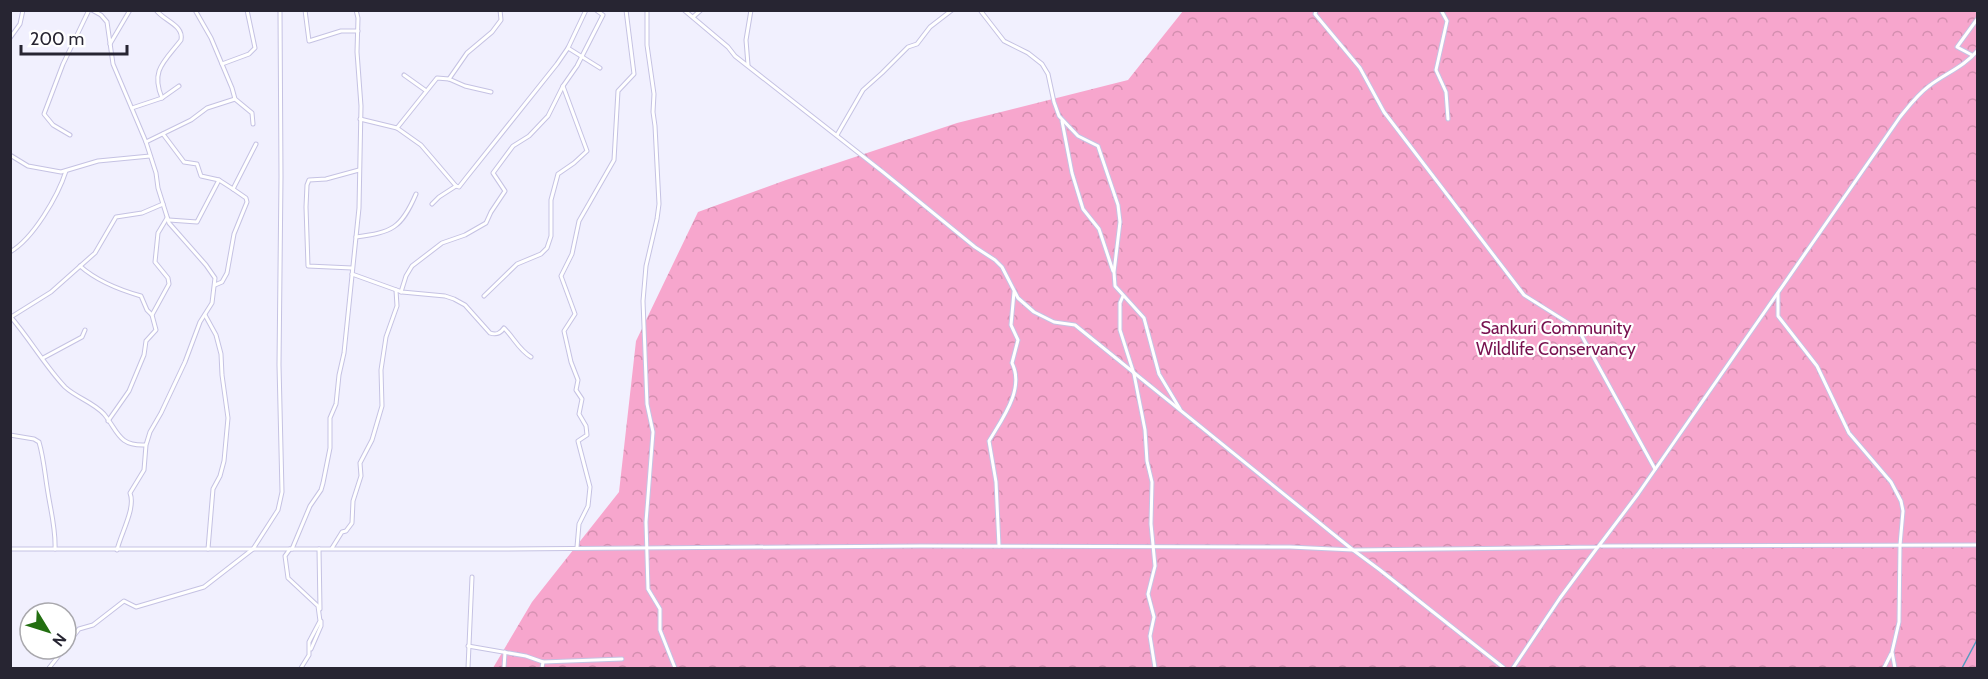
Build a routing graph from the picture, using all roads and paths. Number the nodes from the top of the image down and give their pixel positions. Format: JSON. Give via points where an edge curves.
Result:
{"nodes":[{"id":1,"x":23,"y":10,"type":"edge"},
{"id":2,"x":91,"y":10,"type":"edge"},
{"id":3,"x":130,"y":10,"type":"edge"},
{"id":4,"x":156,"y":10,"type":"edge"},
{"id":5,"x":195,"y":10,"type":"edge"},
{"id":6,"x":247,"y":10,"type":"edge"},
{"id":7,"x":280,"y":10,"type":"edge"},
{"id":8,"x":305,"y":10,"type":"edge"},
{"id":9,"x":356,"y":10,"type":"edge"},
{"id":10,"x":500,"y":10,"type":"edge"},
{"id":11,"x":586,"y":10,"type":"edge"},
{"id":12,"x":596,"y":10,"type":"edge"},
{"id":13,"x":607,"y":10,"type":"edge"},
{"id":14,"x":626,"y":10,"type":"edge"},
{"id":15,"x":647,"y":10,"type":"edge"},
{"id":16,"x":684,"y":10,"type":"edge"},
{"id":17,"x":701,"y":10,"type":"edge"},
{"id":18,"x":751,"y":10,"type":"edge"},
{"id":19,"x":951,"y":10,"type":"edge"},
{"id":20,"x":980,"y":10,"type":"edge"},
{"id":21,"x":1316,"y":10,"type":"edge"},
{"id":22,"x":1441,"y":10,"type":"edge"},
{"id":23,"x":603,"y":15,"type":"junction"},
{"id":24,"x":693,"y":17,"type":"junction"},
{"id":25,"x":1977,"y":18,"type":"edge"},
{"id":26,"x":358,"y":32,"type":"junction"},
{"id":27,"x":10,"y":38,"type":"edge"},
{"id":28,"x":110,"y":44,"type":"junction"},
{"id":29,"x":568,"y":48,"type":"junction"},
{"id":30,"x":1977,"y":50,"type":"edge"},
{"id":31,"x":1973,"y":56,"type":"junction"},
{"id":32,"x":582,"y":57,"type":"junction"},
{"id":33,"x":222,"y":63,"type":"junction"},
{"id":34,"x":748,"y":65,"type":"junction"},
{"id":35,"x":600,"y":68,"type":"dead end"},
{"id":36,"x":404,"y":75,"type":"dead end"},
{"id":37,"x":449,"y":79,"type":"junction"},
{"id":38,"x":179,"y":86,"type":"dead end"},
{"id":39,"x":563,"y":86,"type":"junction"},
{"id":40,"x":426,"y":90,"type":"junction"},
{"id":41,"x":491,"y":92,"type":"dead end"},
{"id":42,"x":162,"y":98,"type":"junction"},
{"id":43,"x":235,"y":99,"type":"junction"},
{"id":44,"x":132,"y":108,"type":"junction"},
{"id":45,"x":360,"y":119,"type":"junction"},
{"id":46,"x":1062,"y":119,"type":"junction"},
{"id":47,"x":1448,"y":119,"type":"dead end"},
{"id":48,"x":253,"y":124,"type":"dead end"},
{"id":49,"x":397,"y":128,"type":"junction"},
{"id":50,"x":162,"y":134,"type":"junction"},
{"id":51,"x":70,"y":135,"type":"dead end"},
{"id":52,"x":837,"y":136,"type":"junction"},
{"id":53,"x":146,"y":142,"type":"junction"},
{"id":54,"x":256,"y":144,"type":"dead end"},
{"id":55,"x":10,"y":155,"type":"edge"},
{"id":56,"x":150,"y":156,"type":"junction"},
{"id":57,"x":359,"y":170,"type":"junction"},
{"id":58,"x":66,"y":171,"type":"junction"},
{"id":59,"x":219,"y":180,"type":"junction"},
{"id":60,"x":456,"y":186,"type":"junction"},
{"id":61,"x":233,"y":189,"type":"junction"},
{"id":62,"x":416,"y":194,"type":"dead end"},
{"id":63,"x":163,"y":204,"type":"junction"},
{"id":64,"x":432,"y":204,"type":"dead end"},
{"id":65,"x":167,"y":219,"type":"junction"},
{"id":66,"x":356,"y":237,"type":"junction"},
{"id":67,"x":10,"y":252,"type":"edge"},
{"id":68,"x":80,"y":266,"type":"junction"},
{"id":69,"x":352,"y":268,"type":"junction"},
{"id":70,"x":1114,"y":272,"type":"junction"},
{"id":71,"x":352,"y":274,"type":"junction"},
{"id":72,"x":215,"y":285,"type":"junction"},
{"id":73,"x":398,"y":291,"type":"junction"},
{"id":74,"x":1778,"y":291,"type":"junction"},
{"id":75,"x":1014,"y":292,"type":"junction"},
{"id":76,"x":484,"y":296,"type":"dead end"},
{"id":77,"x":1123,"y":296,"type":"junction"},
{"id":78,"x":152,"y":315,"type":"junction"},
{"id":79,"x":205,"y":315,"type":"junction"},
{"id":80,"x":11,"y":316,"type":"edge"},
{"id":81,"x":85,"y":330,"type":"dead end"},
{"id":82,"x":531,"y":357,"type":"dead end"},
{"id":83,"x":43,"y":358,"type":"junction"},
{"id":84,"x":1134,"y":374,"type":"junction"},
{"id":85,"x":1180,"y":411,"type":"junction"},
{"id":86,"x":108,"y":421,"type":"junction"},
{"id":87,"x":10,"y":435,"type":"edge"},
{"id":88,"x":146,"y":445,"type":"junction"},
{"id":89,"x":1655,"y":469,"type":"junction"},
{"id":90,"x":1900,"y":545,"type":"junction"},
{"id":91,"x":1977,"y":545,"type":"edge"},
{"id":92,"x":999,"y":546,"type":"junction"},
{"id":93,"x":1599,"y":546,"type":"junction"},
{"id":94,"x":577,"y":547,"type":"junction"},
{"id":95,"x":648,"y":547,"type":"junction"},
{"id":96,"x":1153,"y":547,"type":"junction"},
{"id":97,"x":10,"y":549,"type":"edge"},
{"id":98,"x":55,"y":549,"type":"junction"},
{"id":99,"x":208,"y":549,"type":"junction"},
{"id":100,"x":253,"y":549,"type":"junction"},
{"id":101,"x":291,"y":549,"type":"junction"},
{"id":102,"x":319,"y":549,"type":"junction"},
{"id":103,"x":332,"y":549,"type":"junction"},
{"id":104,"x":117,"y":550,"type":"junction"},
{"id":105,"x":1353,"y":550,"type":"junction"},
{"id":106,"x":472,"y":577,"type":"dead end"},
{"id":107,"x":78,"y":630,"type":"edge"},
{"id":108,"x":468,"y":646,"type":"junction"},
{"id":109,"x":310,"y":650,"type":"junction"},
{"id":110,"x":505,"y":652,"type":"junction"},
{"id":111,"x":1892,"y":652,"type":"junction"},
{"id":112,"x":622,"y":659,"type":"dead end"},
{"id":113,"x":543,"y":662,"type":"junction"},
{"id":114,"x":301,"y":669,"type":"edge"},
{"id":115,"x":468,"y":669,"type":"edge"},
{"id":116,"x":504,"y":669,"type":"edge"},
{"id":117,"x":542,"y":669,"type":"edge"},
{"id":118,"x":675,"y":669,"type":"edge"},
{"id":119,"x":1155,"y":669,"type":"edge"},
{"id":120,"x":1504,"y":669,"type":"edge"},
{"id":121,"x":1514,"y":669,"type":"edge"},
{"id":122,"x":1884,"y":669,"type":"edge"},
{"id":123,"x":1895,"y":669,"type":"edge"}],
"edges":[{"from":1,"to":27,"type":"street","via":[[20,24]]},
{"from":2,"to":28,"type":"street","via":[[107,22]]},
{"from":2,"to":51,"type":"street","via":[[63,64],[44,114],[59,130]]},
{"from":3,"to":28,"type":"street"},
{"from":4,"to":42,"type":"street","via":[[182,35],[156,79]]},
{"from":5,"to":33,"type":"street"},
{"from":6,"to":33,"type":"street","via":[[255,48]]},
{"from":7,"to":100,"type":"street","via":[[282,492],[278,510]]},
{"from":8,"to":26,"type":"street","via":[[309,41],[341,31]]},
{"from":9,"to":26,"type":"street"},
{"from":10,"to":37,"type":"street","via":[[501,20],[467,53]]},
{"from":11,"to":29,"type":"street"},
{"from":12,"to":23,"type":"street"},
{"from":13,"to":23,"type":"street"},
{"from":14,"to":94,"type":"street","via":[[634,74],[618,92],[614,160],[579,221],[572,254],[561,276],[575,314],[564,331],[578,380],[576,390],[582,399],[579,414],[587,435],[578,441],[590,487]]},
{"from":15,"to":95,"type":"street","via":[[658,204],[643,301],[647,404],[653,438],[646,522]]},
{"from":16,"to":24,"type":"street"},
{"from":17,"to":24,"type":"street"},
{"from":18,"to":34,"type":"street","via":[[746,40]]},
{"from":19,"to":52,"type":"street","via":[[863,90]]},
{"from":20,"to":46,"type":"street","via":[[1004,41],[1042,64]]},
{"from":21,"to":89,"type":"street","via":[[1315,14],[1360,68],[1384,112],[1524,295],[1578,329]]},
{"from":22,"to":47,"type":"street","via":[[1447,21],[1436,70],[1446,92]]},
{"from":23,"to":32,"type":"street"},
{"from":24,"to":34,"type":"street"},
{"from":25,"to":31,"type":"street","via":[[1957,47]]},
{"from":26,"to":45,"type":"street"},
{"from":28,"to":44,"type":"street","via":[[113,64]]},
{"from":29,"to":32,"type":"street"},
{"from":29,"to":60,"type":"street","via":[[463,185]]},
{"from":30,"to":31,"type":"street"},
{"from":31,"to":74,"type":"street","via":[[1916,97]]},
{"from":32,"to":35,"type":"street"},
{"from":32,"to":39,"type":"street"},
{"from":33,"to":43,"type":"street"},
{"from":34,"to":52,"type":"street"},
{"from":36,"to":40,"type":"street"},
{"from":37,"to":40,"type":"street","via":[[437,78]]},
{"from":37,"to":41,"type":"street"},
{"from":38,"to":42,"type":"street"},
{"from":39,"to":73,"type":"street","via":[[548,116],[513,146],[493,172],[505,191],[488,221],[465,235],[449,239],[421,258]]},
{"from":39,"to":76,"type":"street","via":[[587,151],[558,174],[551,200],[552,236],[547,248],[517,264]]},
{"from":40,"to":49,"type":"street"},
{"from":42,"to":44,"type":"street"},
{"from":43,"to":48,"type":"street","via":[[252,113]]},
{"from":43,"to":50,"type":"street","via":[[207,108]]},
{"from":44,"to":53,"type":"street"},
{"from":45,"to":49,"type":"street"},
{"from":45,"to":57,"type":"street"},
{"from":46,"to":70,"type":"street","via":[[1083,208],[1099,229]]},
{"from":46,"to":70,"type":"street","via":[[1078,136],[1098,146],[1115,193],[1120,222]]},
{"from":49,"to":60,"type":"street","via":[[421,145]]},
{"from":50,"to":53,"type":"street"},
{"from":50,"to":59,"type":"street","via":[[184,162],[197,164],[201,176]]},
{"from":52,"to":75,"type":"street","via":[[995,260]]},
{"from":53,"to":56,"type":"street"},
{"from":54,"to":61,"type":"street"},
{"from":55,"to":58,"type":"street","via":[[28,166]]},
{"from":56,"to":58,"type":"street","via":[[98,161]]},
{"from":56,"to":63,"type":"street"},
{"from":57,"to":66,"type":"street"},
{"from":57,"to":69,"type":"street","via":[[309,180],[307,185],[308,266]]},
{"from":58,"to":67,"type":"street","via":[[34,229]]},
{"from":59,"to":61,"type":"street"},
{"from":59,"to":65,"type":"street","via":[[197,222]]},
{"from":60,"to":64,"type":"street"},
{"from":61,"to":72,"type":"street","via":[[247,202],[234,234],[227,273]]},
{"from":62,"to":66,"type":"street","via":[[405,218],[389,231]]},
{"from":63,"to":65,"type":"street"},
{"from":63,"to":68,"type":"street","via":[[142,213],[116,217],[98,249]]},
{"from":65,"to":72,"type":"street","via":[[213,273]]},
{"from":65,"to":78,"type":"street","via":[[158,234],[155,262],[169,284]]},
{"from":66,"to":69,"type":"street"},
{"from":68,"to":78,"type":"street","via":[[115,288],[142,297]]},
{"from":68,"to":80,"type":"street","via":[[42,298]]},
{"from":69,"to":71,"type":"street"},
{"from":70,"to":77,"type":"street","via":[[1115,286]]},
{"from":71,"to":73,"type":"street"},
{"from":71,"to":101,"type":"street","via":[[323,483]]},
{"from":72,"to":79,"type":"street"},
{"from":73,"to":82,"type":"street","via":[[454,299],[465,305],[490,333],[501,333],[504,328],[521,351]]},
{"from":73,"to":103,"type":"street","via":[[381,370],[382,406],[360,463],[352,523]]},
{"from":74,"to":89,"type":"street"},
{"from":74,"to":90,"type":"street","via":[[1778,316],[1817,366],[1849,433],[1897,490],[1903,511]]},
{"from":75,"to":84,"type":"street","via":[[1042,317],[1075,325]]},
{"from":75,"to":92,"type":"street","via":[[1011,325],[1018,340],[1012,363],[1017,373],[1010,406],[989,441],[996,482]]},
{"from":77,"to":84,"type":"street","via":[[1120,330]]},
{"from":77,"to":85,"type":"street","via":[[1143,318],[1159,374]]},
{"from":78,"to":86,"type":"street","via":[[156,330],[146,341],[129,391]]},
{"from":79,"to":88,"type":"street"},
{"from":79,"to":99,"type":"street","via":[[221,354],[228,418],[224,461],[213,489]]},
{"from":80,"to":83,"type":"street"},
{"from":81,"to":83,"type":"street","via":[[82,337]]},
{"from":83,"to":86,"type":"street","via":[[65,386],[96,407]]},
{"from":84,"to":85,"type":"street"},
{"from":84,"to":96,"type":"street","via":[[1152,482]]},
{"from":85,"to":105,"type":"street"},
{"from":86,"to":88,"type":"street","via":[[125,442]]},
{"from":87,"to":98,"type":"street","via":[[39,442]]},
{"from":88,"to":104,"type":"street","via":[[144,470],[130,494],[131,510]]},
{"from":89,"to":93,"type":"street"},
{"from":90,"to":91,"type":"street"},
{"from":90,"to":93,"type":"street"},
{"from":90,"to":111,"type":"street","via":[[1899,622]]},
{"from":92,"to":95,"type":"street"},
{"from":92,"to":96,"type":"street"},
{"from":93,"to":105,"type":"street"},
{"from":93,"to":121,"type":"street"},
{"from":94,"to":95,"type":"street"},
{"from":94,"to":103,"type":"street"},
{"from":95,"to":118,"type":"street","via":[[648,589],[660,609],[660,630]]},
{"from":96,"to":105,"type":"street"},
{"from":96,"to":119,"type":"street","via":[[1155,567],[1148,594],[1154,617],[1150,636]]},
{"from":97,"to":98,"type":"street"},
{"from":98,"to":104,"type":"street"},
{"from":99,"to":100,"type":"street"},
{"from":99,"to":104,"type":"street"},
{"from":100,"to":101,"type":"street"},
{"from":100,"to":107,"type":"street","via":[[204,587],[136,607],[124,602],[93,625]]},
{"from":101,"to":102,"type":"street"},
{"from":101,"to":109,"type":"street","via":[[285,556],[288,578],[318,606],[320,621],[309,642]]},
{"from":102,"to":103,"type":"street"},
{"from":102,"to":109,"type":"street","via":[[321,626]]},
{"from":105,"to":120,"type":"street"},
{"from":106,"to":108,"type":"street"},
{"from":108,"to":110,"type":"street"},
{"from":108,"to":115,"type":"street"},
{"from":109,"to":114,"type":"street"},
{"from":110,"to":113,"type":"street"},
{"from":110,"to":116,"type":"street"},
{"from":111,"to":122,"type":"street"},
{"from":111,"to":123,"type":"street"},
{"from":112,"to":113,"type":"street"},
{"from":113,"to":117,"type":"street"}]}
